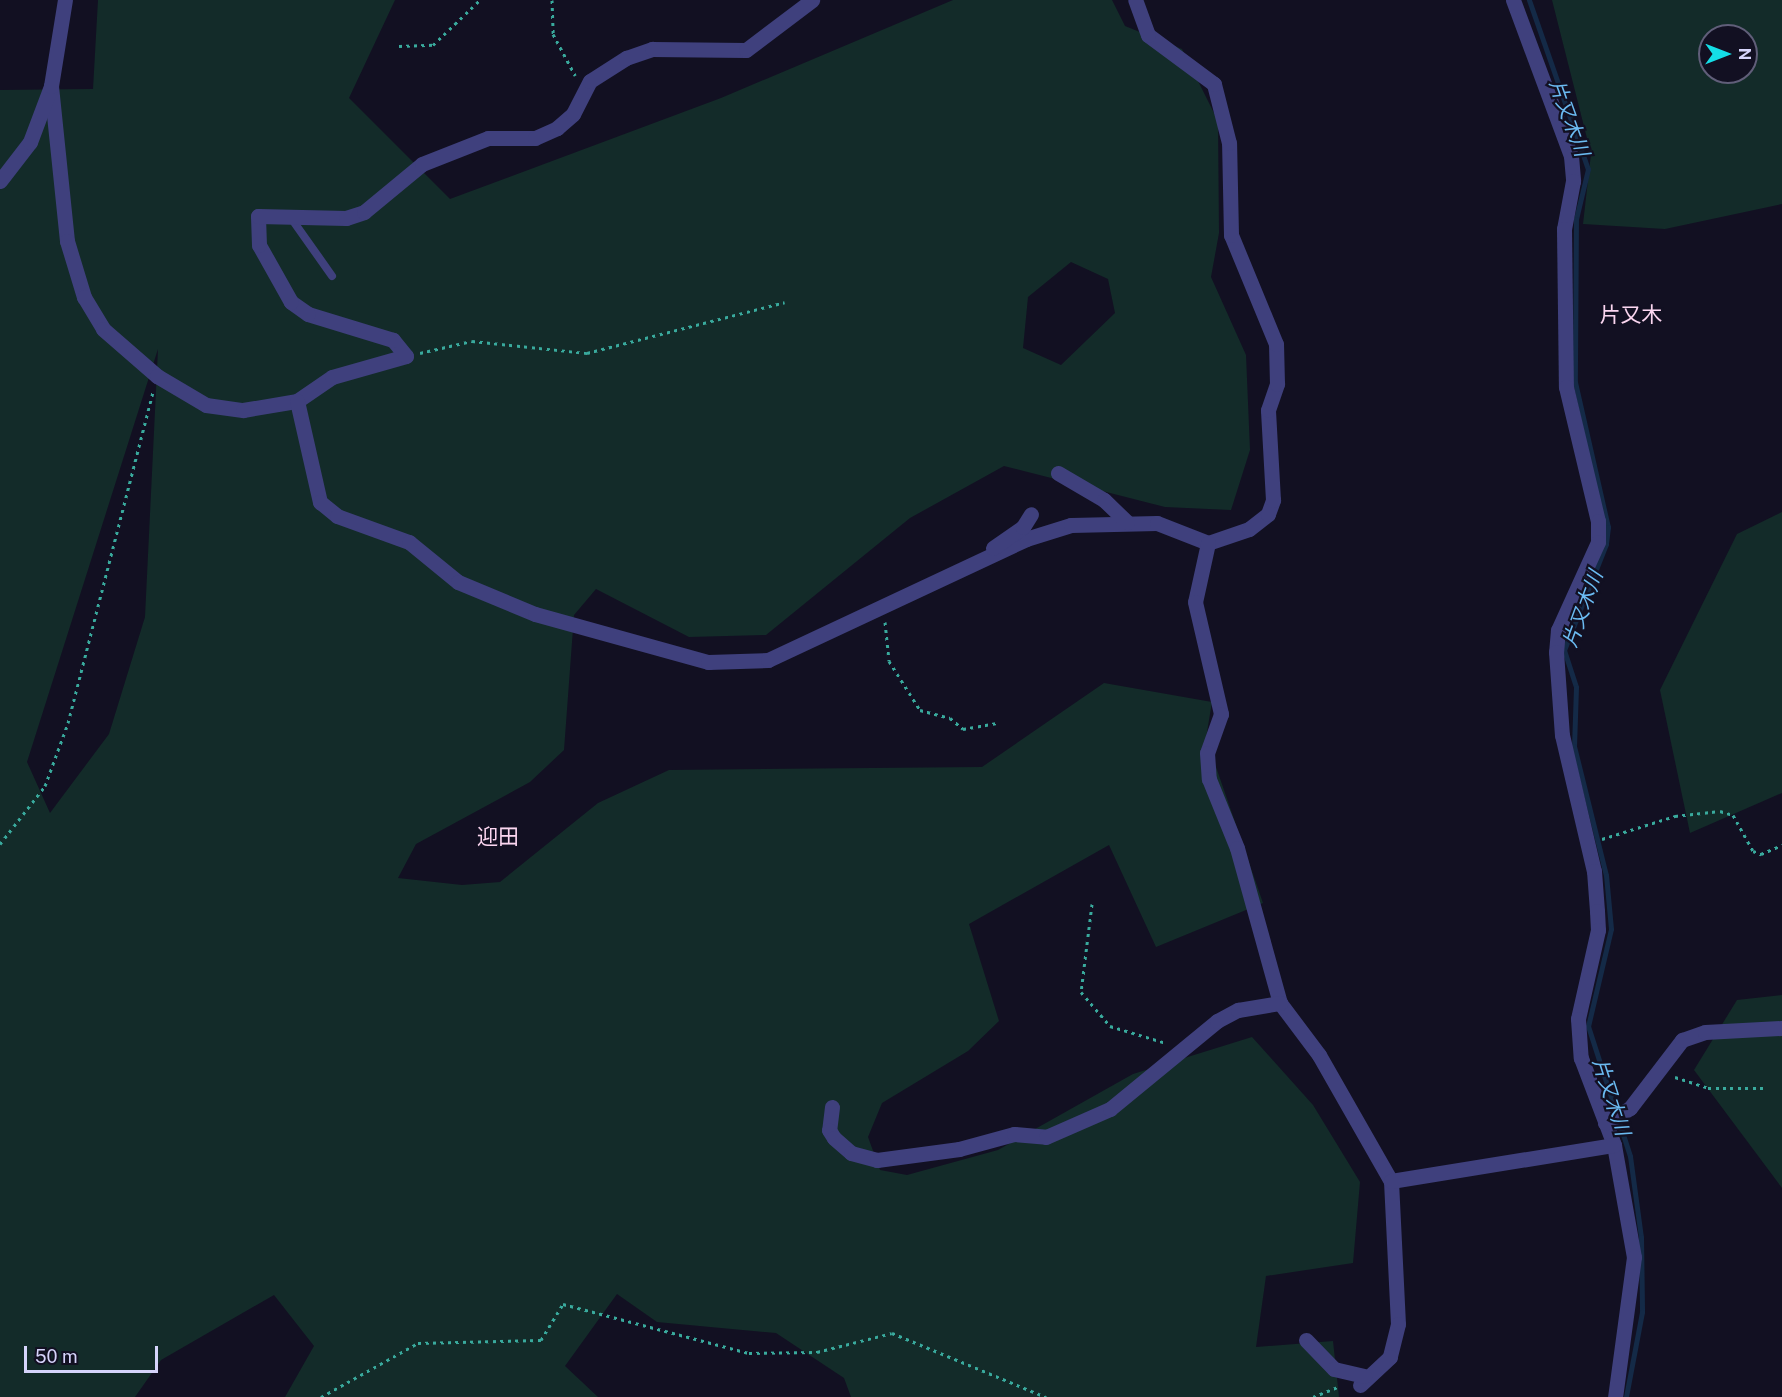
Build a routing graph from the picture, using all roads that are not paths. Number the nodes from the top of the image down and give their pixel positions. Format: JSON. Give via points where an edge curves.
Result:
{"nodes":[{"id":1,"x":64,"y":0,"type":"edge"},
{"id":2,"x":812,"y":0,"type":"edge"},
{"id":3,"x":1136,"y":0,"type":"edge"},
{"id":4,"x":1513,"y":0,"type":"edge"},
{"id":5,"x":51,"y":86,"type":"junction"},
{"id":6,"x":0,"y":181,"type":"edge"},
{"id":7,"x":291,"y":218,"type":"junction"},
{"id":8,"x":333,"y":276,"type":"dead end"},
{"id":9,"x":297,"y":401,"type":"junction"},
{"id":10,"x":1058,"y":473,"type":"dead end"},
{"id":11,"x":1031,"y":514,"type":"dead end"},
{"id":12,"x":1127,"y":522,"type":"junction"},
{"id":13,"x":1208,"y":543,"type":"junction"},
{"id":14,"x":984,"y":560,"type":"junction"},
{"id":15,"x":1280,"y":1003,"type":"junction"},
{"id":16,"x":1782,"y":1028,"type":"edge"},
{"id":17,"x":832,"y":1107,"type":"dead end"},
{"id":18,"x":1613,"y":1118,"type":"junction"},
{"id":19,"x":1614,"y":1145,"type":"junction"},
{"id":20,"x":1391,"y":1181,"type":"junction"},
{"id":21,"x":1306,"y":1340,"type":"dead end"},
{"id":22,"x":1614,"y":1397,"type":"edge"}],
"edges":[{"from":1,"to":5,"type":"street"},
{"from":2,"to":7,"type":"street","via":[[746,50],[652,49],[589,82],[573,114],[535,138],[488,138],[422,164],[364,212],[346,218]]},
{"from":3,"to":13,"type":"street","via":[[1148,35],[1214,84],[1229,143],[1231,235],[1280,361],[1268,410],[1273,500],[1268,514],[1249,529]]},
{"from":4,"to":18,"type":"street","via":[[1571,156],[1574,181],[1564,229],[1566,387],[1598,521],[1598,542],[1558,630],[1556,652],[1562,735],[1594,871],[1597,920],[1578,1020],[1580,1048]]},
{"from":5,"to":6,"type":"street","via":[[30,142]]},
{"from":5,"to":9,"type":"street","via":[[67,241],[84,297],[103,329],[157,376],[206,405],[243,410]]},
{"from":7,"to":8,"type":"lane"},
{"from":7,"to":9,"type":"street","via":[[258,216],[259,244],[291,302],[308,314],[393,340],[406,356],[332,377]]},
{"from":9,"to":14,"type":"street","via":[[320,502],[337,516],[409,542],[458,582],[562,624],[708,662],[768,660]]},
{"from":10,"to":12,"type":"street","via":[[1104,500]]},
{"from":11,"to":14,"type":"street","via":[[1023,527],[997,544]]},
{"from":12,"to":13,"type":"street","via":[[1157,523]]},
{"from":12,"to":14,"type":"street","via":[[1071,525]]},
{"from":13,"to":15,"type":"street","via":[[1195,602],[1221,714],[1205,766],[1237,848]]},
{"from":15,"to":17,"type":"street","via":[[1238,1010],[1101,1115],[1046,1137],[1014,1134],[959,1149],[876,1160],[851,1153],[834,1138],[829,1130]]},
{"from":15,"to":20,"type":"street","via":[[1319,1055]]},
{"from":16,"to":18,"type":"street","via":[[1706,1032],[1682,1040],[1664,1073]]},
{"from":18,"to":19,"type":"street"},
{"from":19,"to":20,"type":"street"},
{"from":19,"to":22,"type":"street","via":[[1634,1257]]},
{"from":20,"to":21,"type":"street","via":[[1398,1324],[1382,1370],[1362,1381],[1334,1369]]}]}
